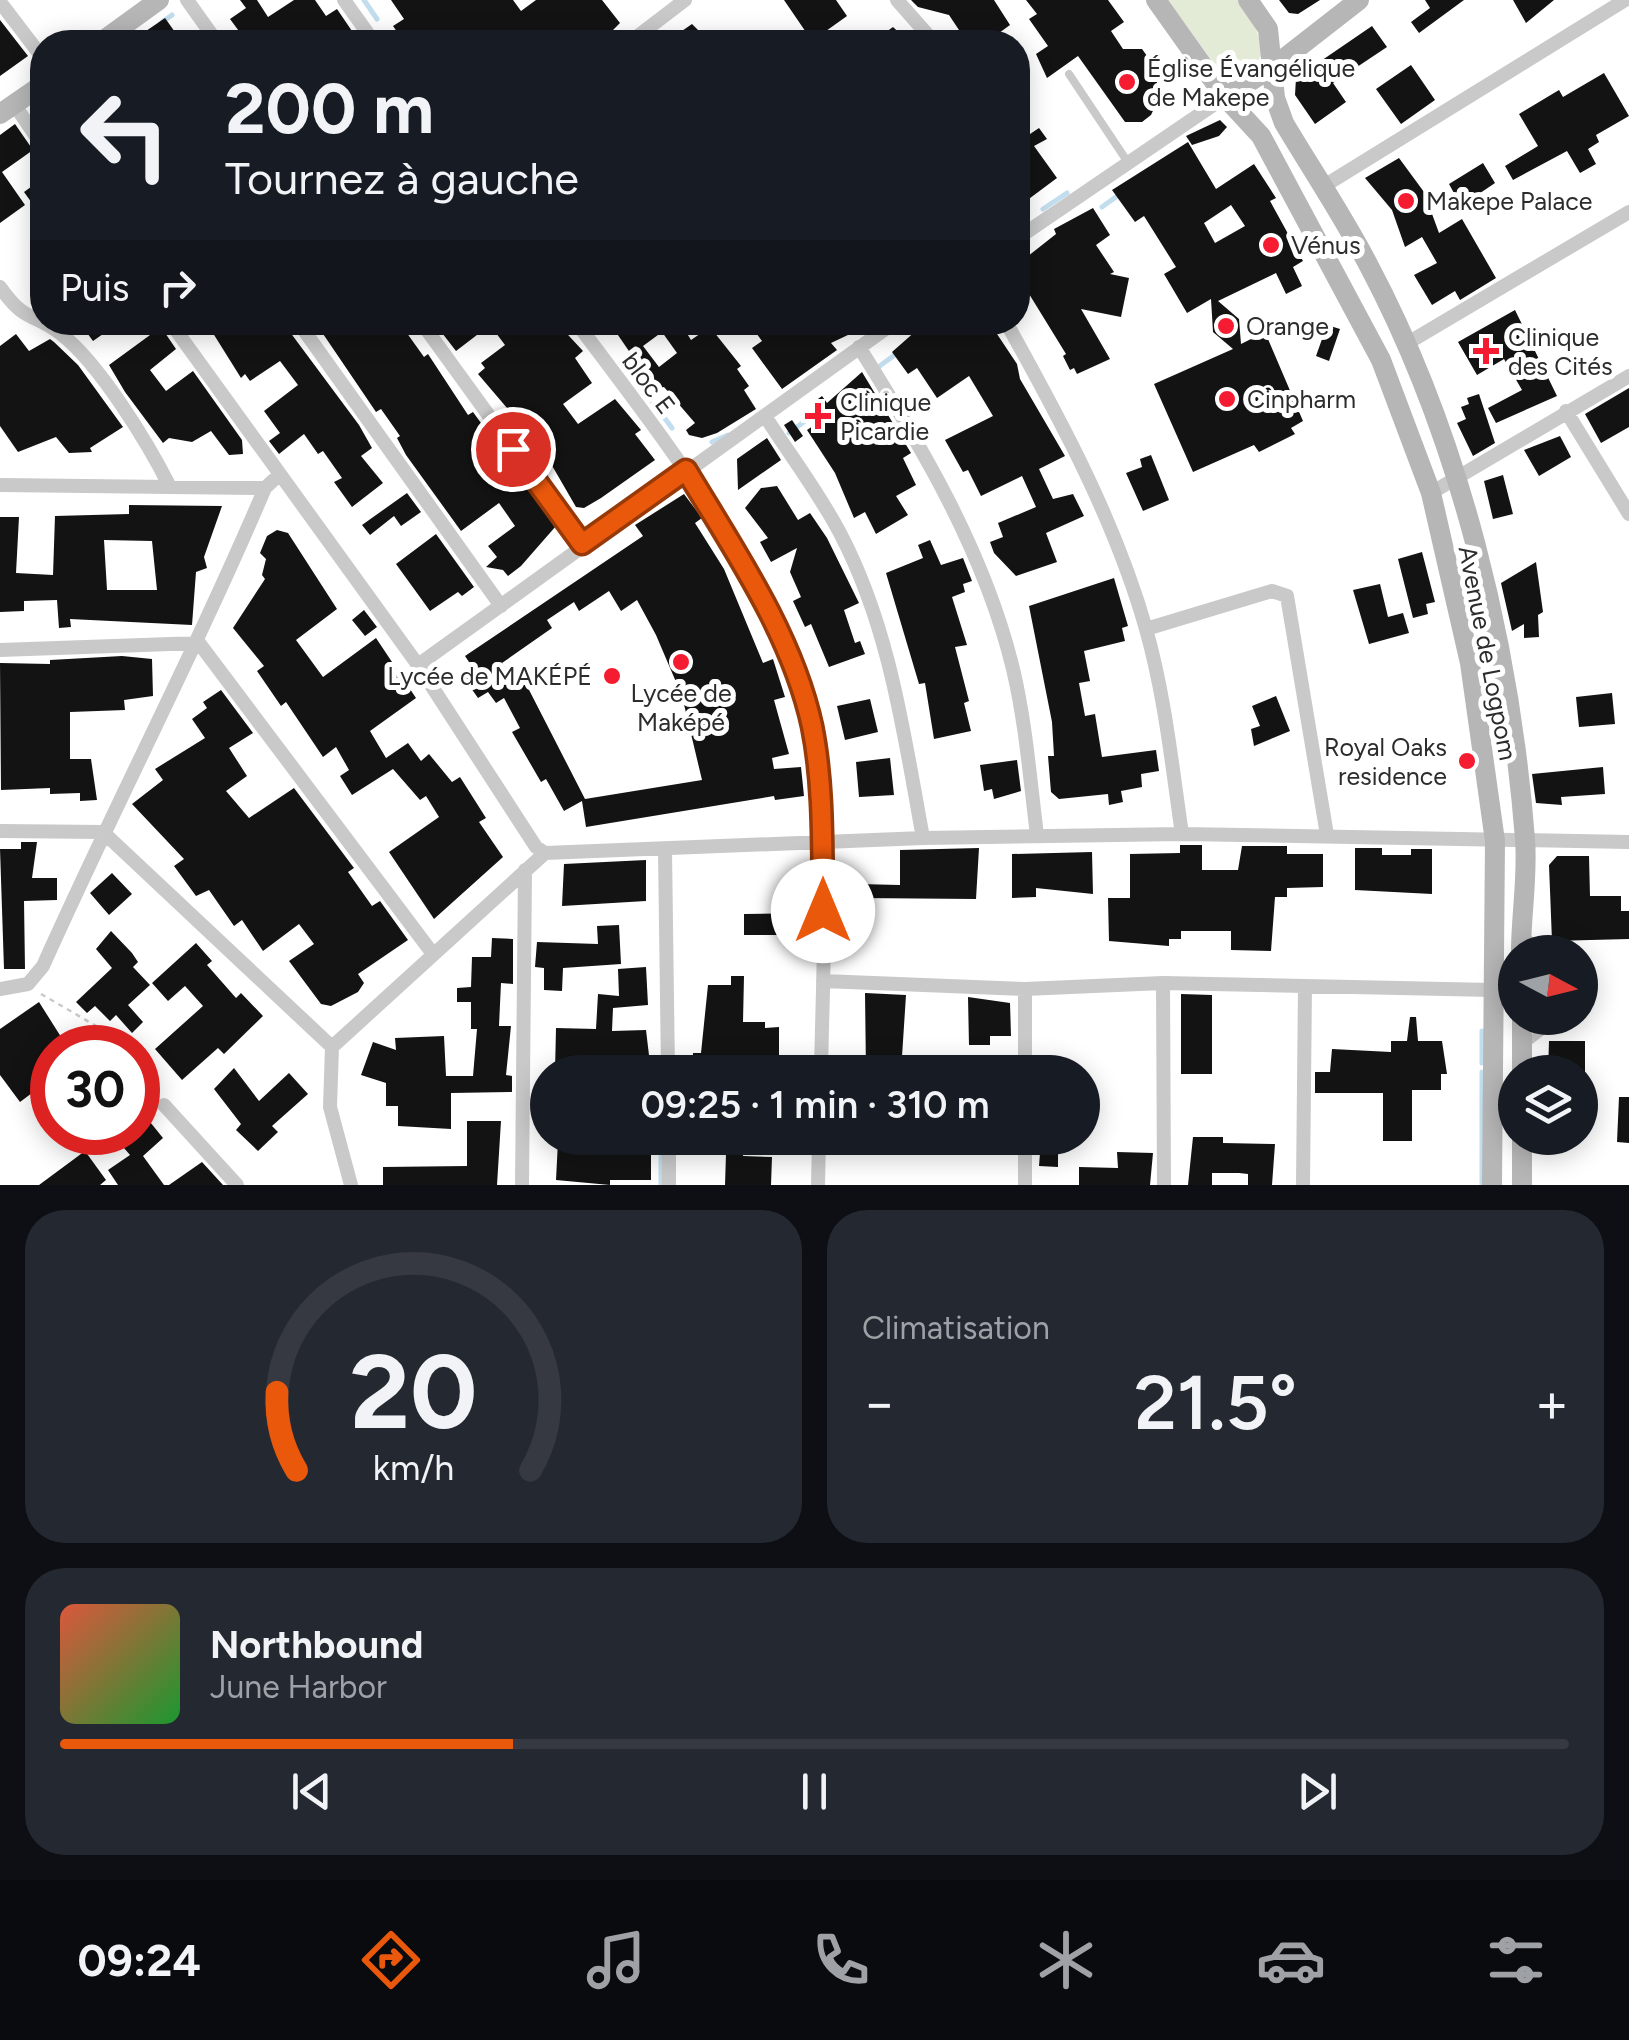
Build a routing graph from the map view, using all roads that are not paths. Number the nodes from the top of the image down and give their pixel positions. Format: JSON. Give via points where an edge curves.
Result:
{"nodes":[{"id":1,"x":187,"y":0,"type":"edge"},
{"id":2,"x":344,"y":0,"type":"edge"},
{"id":3,"x":686,"y":0,"type":"edge"},
{"id":4,"x":897,"y":0,"type":"edge"},
{"id":5,"x":1156,"y":0,"type":"edge"},
{"id":6,"x":1248,"y":0,"type":"edge"},
{"id":7,"x":1359,"y":0,"type":"edge"},
{"id":8,"x":1625,"y":0,"type":"edge"},
{"id":9,"x":155,"y":1,"type":"edge"},
{"id":10,"x":0,"y":2,"type":"edge"},
{"id":11,"x":116,"y":30,"type":"edge"},
{"id":12,"x":209,"y":30,"type":"edge"},
{"id":13,"x":365,"y":30,"type":"edge"},
{"id":14,"x":646,"y":30,"type":"edge"},
{"id":15,"x":923,"y":30,"type":"edge"},
{"id":16,"x":30,"y":41,"type":"edge"},
{"id":17,"x":1272,"y":68,"type":"junction"},
{"id":18,"x":1069,"y":74,"type":"dead end"},
{"id":19,"x":30,"y":93,"type":"edge"},
{"id":20,"x":1226,"y":97,"type":"junction"},
{"id":21,"x":7,"y":109,"type":"edge"},
{"id":22,"x":30,"y":132,"type":"edge"},
{"id":23,"x":1129,"y":164,"type":"junction"},
{"id":24,"x":1324,"y":186,"type":"junction"},
{"id":25,"x":1629,"y":212,"type":"edge"},
{"id":26,"x":1030,"y":230,"type":"edge"},
{"id":27,"x":0,"y":288,"type":"edge"},
{"id":28,"x":30,"y":318,"type":"edge"},
{"id":29,"x":62,"y":335,"type":"edge"},
{"id":30,"x":179,"y":335,"type":"edge"},
{"id":31,"x":307,"y":335,"type":"edge"},
{"id":32,"x":430,"y":335,"type":"edge"},
{"id":33,"x":586,"y":335,"type":"edge"},
{"id":34,"x":876,"y":335,"type":"edge"},
{"id":35,"x":1013,"y":335,"type":"edge"},
{"id":36,"x":1406,"y":344,"type":"junction"},
{"id":37,"x":859,"y":347,"type":"junction"},
{"id":38,"x":1629,"y":376,"type":"edge"},
{"id":39,"x":1566,"y":412,"type":"junction"},
{"id":40,"x":765,"y":416,"type":"junction"},
{"id":41,"x":686,"y":470,"type":"junction"},
{"id":42,"x":280,"y":474,"type":"junction"},
{"id":43,"x":1458,"y":479,"type":"junction"},
{"id":44,"x":0,"y":485,"type":"edge"},
{"id":45,"x":170,"y":487,"type":"junction"},
{"id":46,"x":265,"y":488,"type":"junction"},
{"id":47,"x":1430,"y":493,"type":"junction"},
{"id":48,"x":1629,"y":514,"type":"edge"},
{"id":49,"x":582,"y":544,"type":"junction"},
{"id":50,"x":501,"y":606,"type":"junction"},
{"id":51,"x":1146,"y":630,"type":"junction"},
{"id":52,"x":199,"y":643,"type":"junction"},
{"id":53,"x":0,"y":650,"type":"edge"},
{"id":54,"x":418,"y":665,"type":"junction"},
{"id":55,"x":0,"y":831,"type":"edge"},
{"id":56,"x":103,"y":832,"type":"junction"},
{"id":57,"x":1182,"y":834,"type":"junction"},
{"id":58,"x":1037,"y":835,"type":"junction"},
{"id":59,"x":1326,"y":835,"type":"junction"},
{"id":60,"x":923,"y":838,"type":"junction"},
{"id":61,"x":822,"y":841,"type":"junction"},
{"id":62,"x":1495,"y":841,"type":"junction"},
{"id":63,"x":1526,"y":842,"type":"junction"},
{"id":64,"x":1629,"y":842,"type":"edge"},
{"id":65,"x":666,"y":850,"type":"junction"},
{"id":66,"x":544,"y":854,"type":"junction"},
{"id":67,"x":525,"y":870,"type":"junction"},
{"id":68,"x":1521,"y":935,"type":"edge"},
{"id":69,"x":434,"y":954,"type":"junction"},
{"id":70,"x":823,"y":980,"type":"junction"},
{"id":71,"x":1163,"y":982,"type":"junction"},
{"id":72,"x":1305,"y":986,"type":"junction"},
{"id":73,"x":0,"y":989,"type":"edge"},
{"id":74,"x":1025,"y":989,"type":"junction"},
{"id":75,"x":1492,"y":990,"type":"junction"},
{"id":76,"x":1522,"y":1035,"type":"edge"},
{"id":77,"x":1538,"y":1035,"type":"edge"},
{"id":78,"x":332,"y":1047,"type":"junction"},
{"id":79,"x":1522,"y":1048,"type":"junction"},
{"id":80,"x":668,"y":1055,"type":"edge"},
{"id":81,"x":821,"y":1055,"type":"edge"},
{"id":82,"x":1025,"y":1055,"type":"edge"},
{"id":83,"x":1522,"y":1055,"type":"edge"},
{"id":84,"x":164,"y":1105,"type":"dead end"},
{"id":85,"x":669,"y":1155,"type":"edge"},
{"id":86,"x":819,"y":1155,"type":"edge"},
{"id":87,"x":1025,"y":1155,"type":"edge"},
{"id":88,"x":1522,"y":1155,"type":"edge"},
{"id":89,"x":237,"y":1185,"type":"edge"},
{"id":90,"x":351,"y":1185,"type":"edge"},
{"id":91,"x":522,"y":1185,"type":"edge"},
{"id":92,"x":669,"y":1185,"type":"edge"},
{"id":93,"x":818,"y":1185,"type":"edge"},
{"id":94,"x":1025,"y":1185,"type":"edge"},
{"id":95,"x":1164,"y":1185,"type":"edge"},
{"id":96,"x":1302,"y":1185,"type":"edge"},
{"id":97,"x":1492,"y":1185,"type":"edge"},
{"id":98,"x":1522,"y":1185,"type":"edge"}],
"edges":[{"from":1,"to":12,"type":"street"},
{"from":2,"to":13,"type":"street"},
{"from":3,"to":14,"type":"street"},
{"from":4,"to":15,"type":"street"},
{"from":5,"to":20,"type":"main road","name":"Avenue de Logpom"},
{"from":6,"to":17,"type":"main road","name":"Avenue de Logpom","via":[[1268,29]]},
{"from":7,"to":17,"type":"main road"},
{"from":8,"to":24,"type":"street"},
{"from":9,"to":11,"type":"main road"},
{"from":10,"to":16,"type":"street"},
{"from":17,"to":20,"type":"main road"},
{"from":17,"to":24,"type":"main road","name":"Avenue de Logpom","via":[[1279,110]]},
{"from":18,"to":23,"type":"lane"},
{"from":19,"to":21,"type":"main road"},
{"from":20,"to":23,"type":"street"},
{"from":20,"to":47,"type":"main road","name":"Avenue de Logpom","via":[[1261,136],[1381,360]]},
{"from":21,"to":22,"type":"street"},
{"from":23,"to":26,"type":"street"},
{"from":24,"to":36,"type":"main road","name":"Avenue de Logpom"},
{"from":25,"to":36,"type":"street"},
{"from":27,"to":28,"type":"street"},
{"from":29,"to":45,"type":"street","via":[[125,412]]},
{"from":30,"to":42,"type":"street"},
{"from":31,"to":50,"type":"street"},
{"from":32,"to":49,"type":"street"},
{"from":33,"to":41,"type":"street","name":"bloc E"},
{"from":34,"to":37,"type":"street"},
{"from":35,"to":51,"type":"street","via":[[1110,524]]},
{"from":36,"to":43,"type":"main road","name":"Avenue de Logpom"},
{"from":37,"to":40,"type":"street"},
{"from":37,"to":58,"type":"street","via":[[930,464],[983,580],[1012,666]]},
{"from":38,"to":39,"type":"street"},
{"from":39,"to":43,"type":"street"},
{"from":39,"to":48,"type":"street"},
{"from":40,"to":41,"type":"street"},
{"from":40,"to":60,"type":"street","via":[[840,532],[860,578],[896,691]]},
{"from":41,"to":49,"type":"street"},
{"from":41,"to":61,"type":"street","name":"bloc E","via":[[750,578],[798,679],[812,728]]},
{"from":42,"to":46,"type":"street"},
{"from":42,"to":54,"type":"street"},
{"from":43,"to":47,"type":"street"},
{"from":43,"to":63,"type":"main road","name":"Avenue de Logpom","via":[[1493,630]]},
{"from":44,"to":45,"type":"street"},
{"from":45,"to":46,"type":"street"},
{"from":46,"to":52,"type":"street"},
{"from":47,"to":62,"type":"main road","name":"Avenue de Logpom","via":[[1470,664]]},
{"from":49,"to":50,"type":"street"},
{"from":50,"to":54,"type":"street"},
{"from":51,"to":57,"type":"street"},
{"from":51,"to":59,"type":"street","via":[[1272,591],[1287,596]]},
{"from":52,"to":53,"type":"street"},
{"from":52,"to":56,"type":"street"},
{"from":52,"to":69,"type":"street"},
{"from":54,"to":66,"type":"street"},
{"from":55,"to":56,"type":"street"},
{"from":56,"to":73,"type":"street","via":[[43,966],[28,984]]},
{"from":56,"to":78,"type":"street"},
{"from":57,"to":58,"type":"street"},
{"from":57,"to":59,"type":"street"},
{"from":58,"to":60,"type":"street"},
{"from":59,"to":62,"type":"street"},
{"from":60,"to":61,"type":"street"},
{"from":61,"to":65,"type":"street"},
{"from":61,"to":70,"type":"street","name":"bloc E"},
{"from":62,"to":63,"type":"street"},
{"from":62,"to":75,"type":"main road","name":"Avenue de Logpom"},
{"from":63,"to":64,"type":"street"},
{"from":63,"to":68,"type":"main road","name":"Avenue de Logpom"},
{"from":65,"to":66,"type":"street"},
{"from":65,"to":80,"type":"street"},
{"from":66,"to":67,"type":"street"},
{"from":67,"to":69,"type":"street"},
{"from":67,"to":91,"type":"street"},
{"from":69,"to":78,"type":"street"},
{"from":70,"to":74,"type":"street"},
{"from":70,"to":81,"type":"street","name":"bloc E"},
{"from":71,"to":72,"type":"street"},
{"from":71,"to":74,"type":"street"},
{"from":71,"to":95,"type":"street"},
{"from":72,"to":75,"type":"street"},
{"from":72,"to":96,"type":"street"},
{"from":74,"to":82,"type":"street"},
{"from":75,"to":97,"type":"main road","name":"Avenue de Logpom"},
{"from":76,"to":79,"type":"main road"},
{"from":77,"to":79,"type":"lane"},
{"from":78,"to":90,"type":"street","via":[[330,1108]]},
{"from":79,"to":83,"type":"main road"},
{"from":84,"to":89,"type":"street"},
{"from":85,"to":92,"type":"street"},
{"from":86,"to":93,"type":"street"},
{"from":87,"to":94,"type":"street"},
{"from":88,"to":98,"type":"main road"}]}
